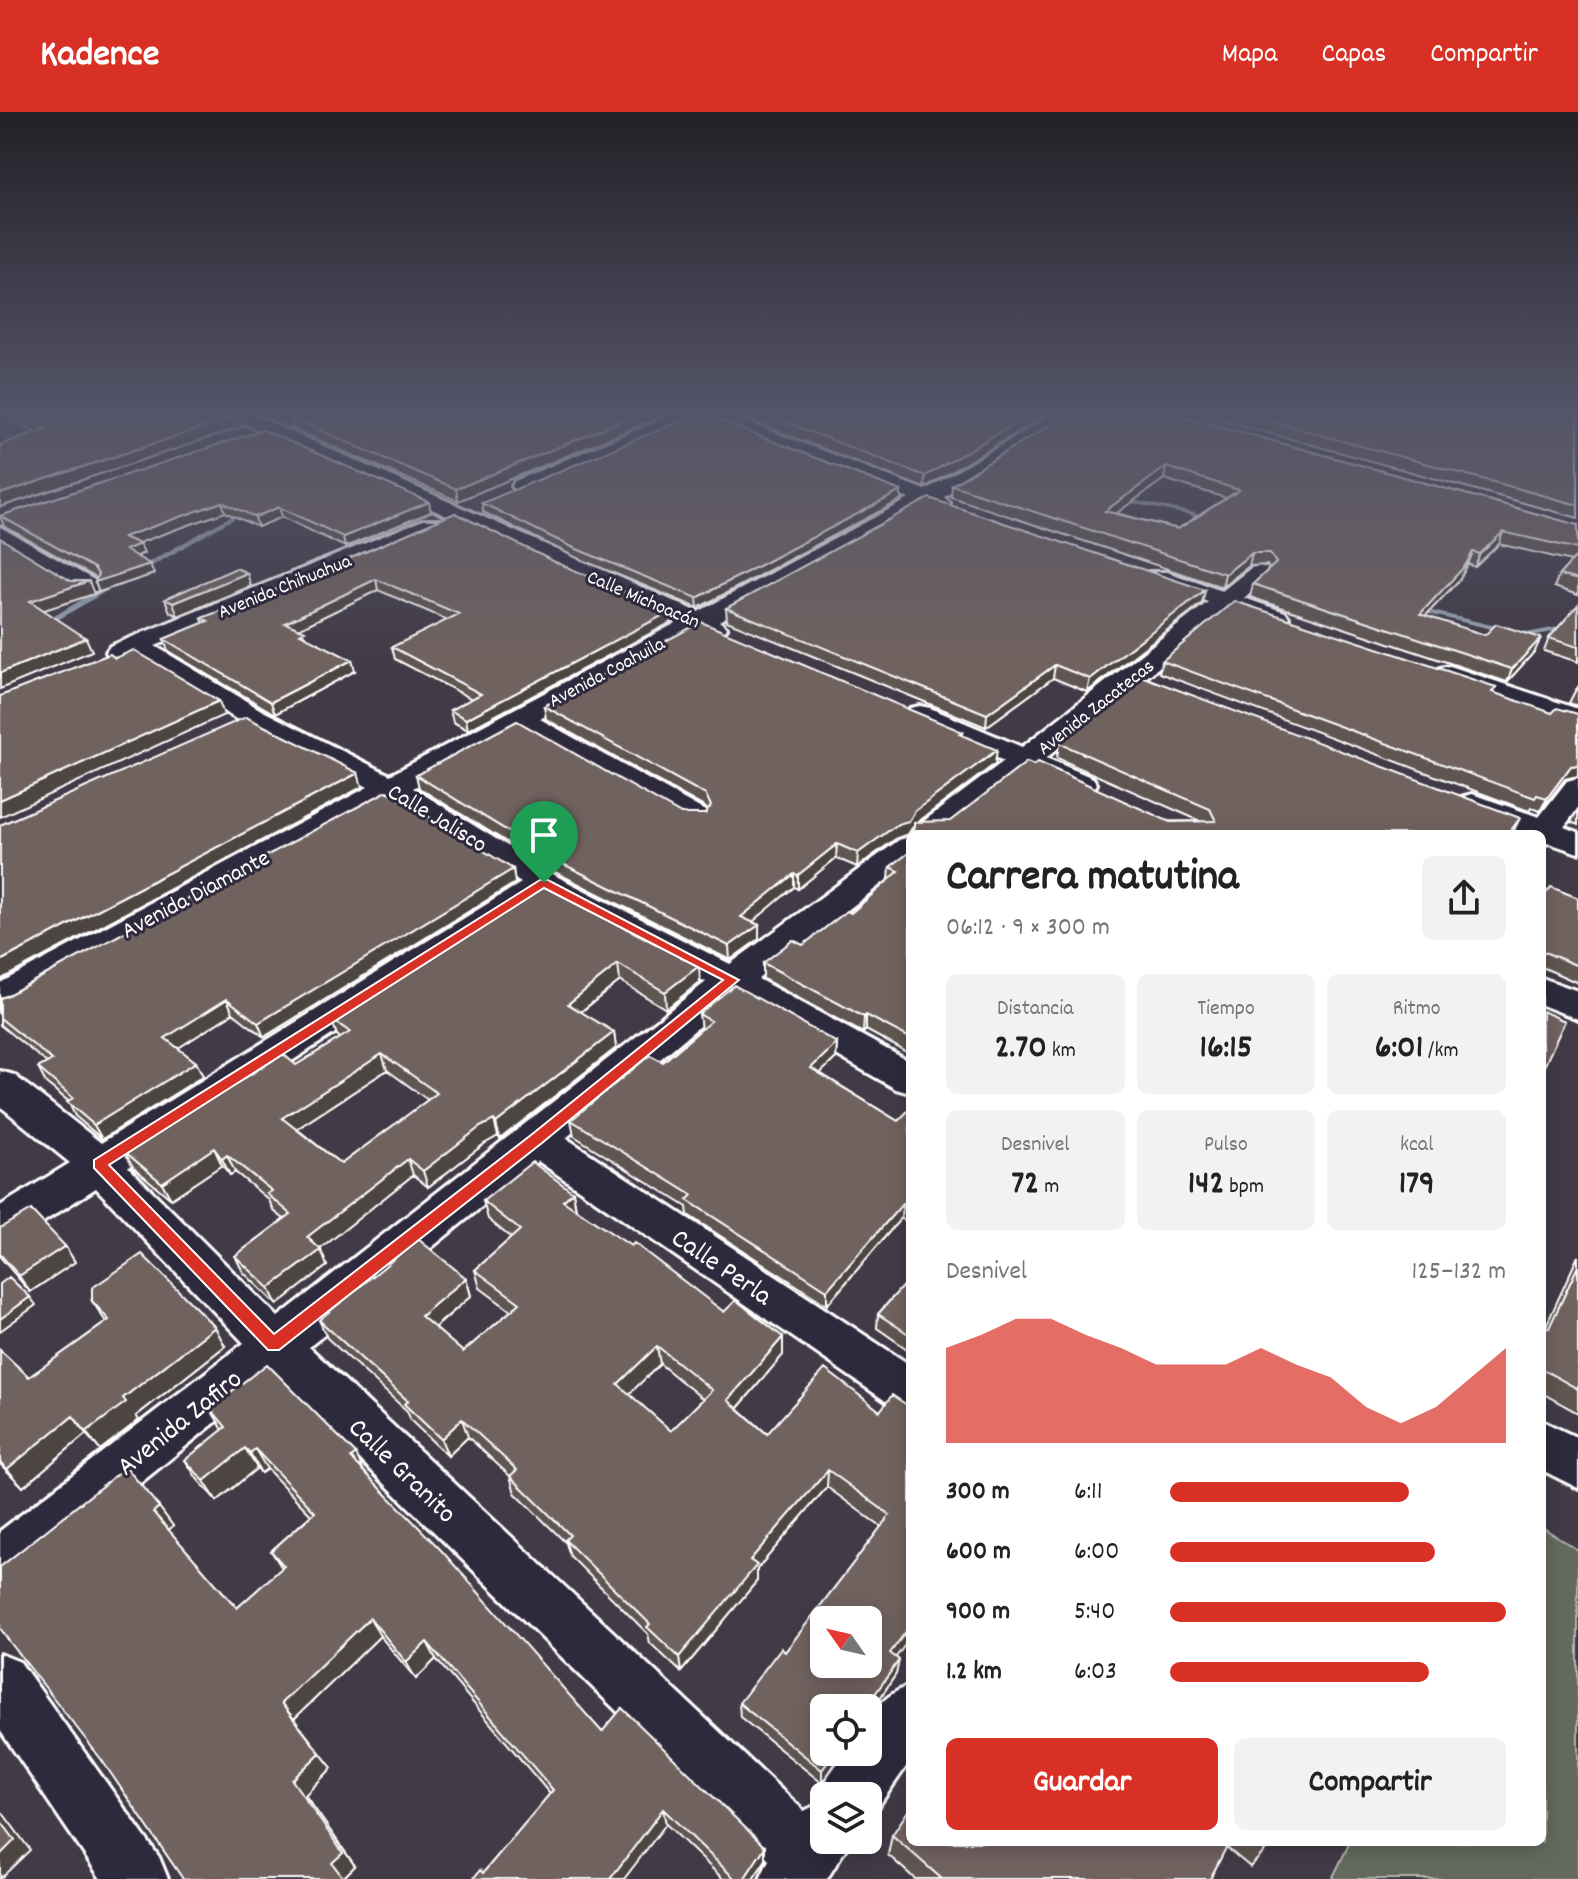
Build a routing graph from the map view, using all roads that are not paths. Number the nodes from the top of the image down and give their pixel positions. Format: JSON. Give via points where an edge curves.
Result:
{"nodes":[{"id":1,"x":417,"y":494,"type":"edge"},
{"id":2,"x":505,"y":494,"type":"edge"},
{"id":3,"x":914,"y":494,"type":"edge"},
{"id":4,"x":934,"y":494,"type":"edge"},
{"id":5,"x":926,"y":499,"type":"junction"},
{"id":6,"x":956,"y":509,"type":"edge"},
{"id":7,"x":460,"y":513,"type":"junction"},
{"id":8,"x":0,"y":534,"type":"edge"},
{"id":9,"x":1136,"y":570,"type":"edge"},
{"id":10,"x":1259,"y":573,"type":"dead end"},
{"id":11,"x":87,"y":586,"type":"edge"},
{"id":12,"x":1227,"y":600,"type":"junction"},
{"id":13,"x":698,"y":621,"type":"junction"},
{"id":14,"x":1301,"y":625,"type":"edge"},
{"id":15,"x":741,"y":639,"type":"edge"},
{"id":16,"x":136,"y":646,"type":"junction"},
{"id":17,"x":95,"y":663,"type":"edge"},
{"id":18,"x":1433,"y":669,"type":"edge"},
{"id":19,"x":1134,"y":676,"type":"junction"},
{"id":20,"x":1163,"y":687,"type":"edge"},
{"id":21,"x":899,"y":705,"type":"edge"},
{"id":22,"x":518,"y":718,"type":"junction"},
{"id":23,"x":1578,"y":718,"type":"edge"},
{"id":24,"x":1028,"y":759,"type":"junction"},
{"id":25,"x":390,"y":787,"type":"junction"},
{"id":26,"x":1578,"y":787,"type":"edge"},
{"id":27,"x":1442,"y":792,"type":"edge"},
{"id":28,"x":1111,"y":796,"type":"edge"},
{"id":29,"x":694,"y":818,"type":"edge"},
{"id":30,"x":932,"y":830,"type":"edge"},
{"id":31,"x":1536,"y":830,"type":"edge"},
{"id":32,"x":1545,"y":830,"type":"edge"},
{"id":33,"x":1546,"y":834,"type":"edge"},
{"id":34,"x":1578,"y":843,"type":"edge"},
{"id":35,"x":906,"y":850,"type":"edge"},
{"id":36,"x":544,"y":883,"type":"junction"},
{"id":37,"x":732,"y":980,"type":"junction"},
{"id":38,"x":1546,"y":992,"type":"edge"},
{"id":39,"x":0,"y":999,"type":"edge"},
{"id":40,"x":1578,"y":1006,"type":"edge"},
{"id":41,"x":906,"y":1077,"type":"edge"},
{"id":42,"x":0,"y":1085,"type":"edge"},
{"id":43,"x":537,"y":1139,"type":"junction"},
{"id":44,"x":99,"y":1164,"type":"junction"},
{"id":45,"x":0,"y":1228,"type":"edge"},
{"id":46,"x":274,"y":1344,"type":"junction"},
{"id":47,"x":906,"y":1388,"type":"edge"},
{"id":48,"x":1546,"y":1446,"type":"edge"},
{"id":49,"x":1578,"y":1465,"type":"edge"},
{"id":50,"x":0,"y":1564,"type":"edge"},
{"id":51,"x":0,"y":1682,"type":"edge"},
{"id":52,"x":906,"y":1719,"type":"edge"},
{"id":53,"x":860,"y":1782,"type":"edge"},
{"id":54,"x":807,"y":1855,"type":"edge"},
{"id":55,"x":137,"y":1879,"type":"edge"}],
"edges":[{"from":1,"to":7,"type":"street","name":"Calle Michoacán"},
{"from":2,"to":7,"type":"street","name":"Avenida Chihuahua"},
{"from":3,"to":5,"type":"street"},
{"from":4,"to":5,"type":"street","name":"Avenida Coahuila"},
{"from":5,"to":6,"type":"street"},
{"from":5,"to":13,"type":"street","name":"Avenida Coahuila"},
{"from":7,"to":13,"type":"street","name":"Calle Michoacán"},
{"from":7,"to":16,"type":"street","name":"Avenida Chihuahua"},
{"from":8,"to":11,"type":"street"},
{"from":9,"to":12,"type":"street"},
{"from":10,"to":12,"type":"street","name":"Avenida Zacatecas"},
{"from":12,"to":14,"type":"street"},
{"from":12,"to":19,"type":"street","name":"Avenida Zacatecas"},
{"from":13,"to":15,"type":"street","name":"Calle Michoacán"},
{"from":13,"to":22,"type":"street","name":"Avenida Coahuila"},
{"from":16,"to":17,"type":"street","name":"Avenida Chihuahua"},
{"from":16,"to":25,"type":"street","name":"Calle Jalisco","via":[[238,722]]},
{"from":18,"to":23,"type":"street"},
{"from":19,"to":20,"type":"street"},
{"from":19,"to":24,"type":"street","name":"Avenida Zacatecas"},
{"from":21,"to":24,"type":"street"},
{"from":22,"to":25,"type":"street","name":"Avenida Coahuila"},
{"from":22,"to":29,"type":"street"},
{"from":24,"to":28,"type":"street"},
{"from":24,"to":30,"type":"street","name":"Avenida Zacatecas"},
{"from":25,"to":36,"type":"street","name":"Calle Jalisco"},
{"from":25,"to":39,"type":"street","name":"Avenida Diamante"},
{"from":26,"to":32,"type":"street"},
{"from":27,"to":31,"type":"street"},
{"from":33,"to":34,"type":"street"},
{"from":35,"to":37,"type":"street"},
{"from":36,"to":37,"type":"street","name":"Calle Jalisco"},
{"from":36,"to":44,"type":"street"},
{"from":37,"to":41,"type":"street","name":"Calle Jalisco"},
{"from":37,"to":43,"type":"street","name":"Avenida Zafiro"},
{"from":38,"to":40,"type":"street"},
{"from":42,"to":44,"type":"street","name":"Calle Granito"},
{"from":43,"to":46,"type":"street","name":"Avenida Zafiro"},
{"from":43,"to":47,"type":"street","name":"Calle Perla"},
{"from":44,"to":45,"type":"street"},
{"from":44,"to":46,"type":"street","name":"Calle Granito"},
{"from":46,"to":50,"type":"street","name":"Avenida Zafiro"},
{"from":46,"to":54,"type":"street","name":"Calle Granito"},
{"from":48,"to":49,"type":"street"},
{"from":51,"to":55,"type":"street"},
{"from":52,"to":53,"type":"street"}]}
